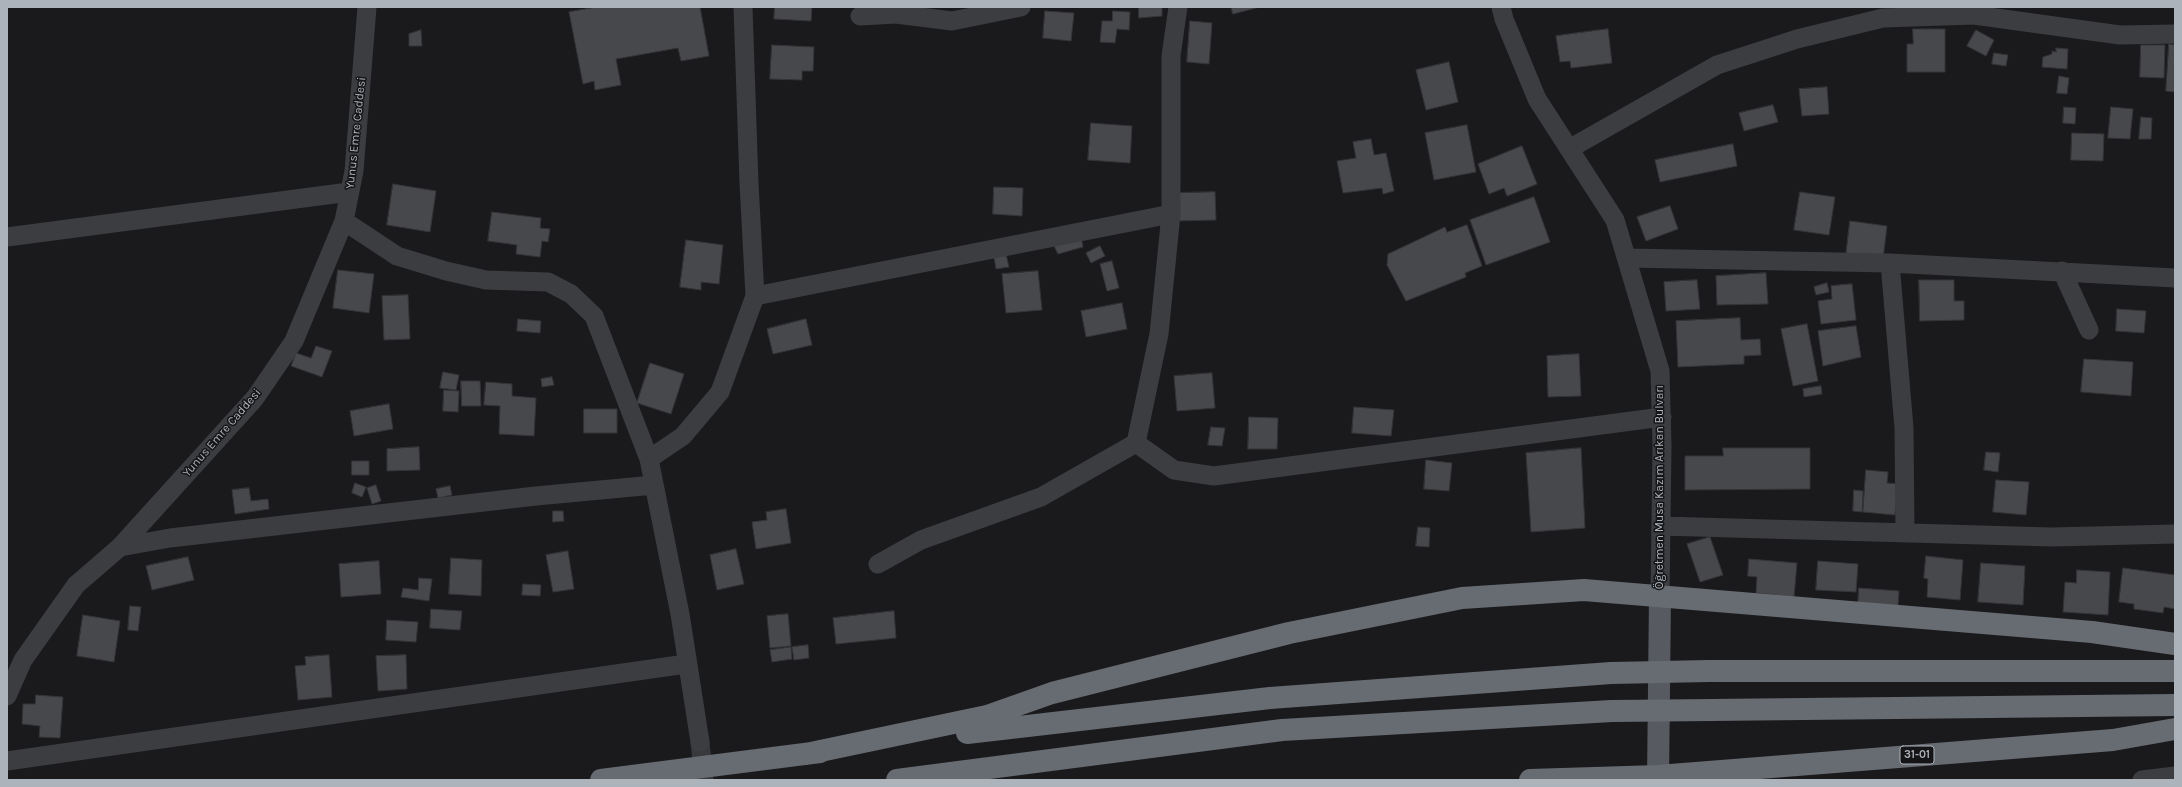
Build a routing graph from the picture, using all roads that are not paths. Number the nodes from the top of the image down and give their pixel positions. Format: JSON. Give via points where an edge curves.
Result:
{"nodes":[{"id":1,"x":368,"y":7,"type":"edge"},
{"id":2,"x":743,"y":7,"type":"edge"},
{"id":3,"x":1022,"y":7,"type":"edge"},
{"id":4,"x":1178,"y":7,"type":"edge"},
{"id":5,"x":1501,"y":7,"type":"edge"},
{"id":6,"x":1936,"y":12,"type":"edge"},
{"id":7,"x":1991,"y":13,"type":"edge"},
{"id":8,"x":860,"y":16,"type":"dead end"},
{"id":9,"x":2175,"y":34,"type":"edge"},
{"id":10,"x":1569,"y":149,"type":"junction"},
{"id":11,"x":350,"y":192,"type":"junction"},
{"id":12,"x":1171,"y":214,"type":"junction"},
{"id":13,"x":344,"y":221,"type":"junction"},
{"id":14,"x":7,"y":237,"type":"edge"},
{"id":15,"x":1627,"y":258,"type":"junction"},
{"id":16,"x":1890,"y":263,"type":"junction"},
{"id":17,"x":2062,"y":271,"type":"junction"},
{"id":18,"x":2175,"y":278,"type":"edge"},
{"id":19,"x":755,"y":296,"type":"junction"},
{"id":20,"x":2089,"y":330,"type":"dead end"},
{"id":21,"x":1662,"y":417,"type":"junction"},
{"id":22,"x":1136,"y":443,"type":"junction"},
{"id":23,"x":649,"y":459,"type":"junction"},
{"id":24,"x":654,"y":485,"type":"junction"},
{"id":25,"x":1661,"y":526,"type":"junction"},
{"id":26,"x":1905,"y":533,"type":"junction"},
{"id":27,"x":2175,"y":534,"type":"edge"},
{"id":28,"x":120,"y":547,"type":"junction"},
{"id":29,"x":878,"y":564,"type":"dead end"},
{"id":30,"x":1660,"y":596,"type":"junction"},
{"id":31,"x":2175,"y":644,"type":"edge"},
{"id":32,"x":686,"y":664,"type":"junction"},
{"id":33,"x":2175,"y":671,"type":"edge"},
{"id":34,"x":7,"y":696,"type":"edge"},
{"id":35,"x":2175,"y":705,"type":"edge"},
{"id":36,"x":2175,"y":730,"type":"edge"},
{"id":37,"x":700,"y":742,"type":"tunnel mouth"},
{"id":38,"x":806,"y":754,"type":"junction"},
{"id":39,"x":7,"y":761,"type":"edge"},
{"id":40,"x":2175,"y":776,"type":"edge"},
{"id":41,"x":1658,"y":778,"type":"edge"},
{"id":42,"x":601,"y":780,"type":"edge"},
{"id":43,"x":897,"y":780,"type":"edge"},
{"id":44,"x":1530,"y":780,"type":"edge"},
{"id":45,"x":2142,"y":780,"type":"edge"}],
"edges":[{"from":1,"to":11,"type":"street","name":"Yunus Emre Caddesi"},
{"from":2,"to":19,"type":"street"},
{"from":3,"to":8,"type":"street","via":[[952,21],[896,14]]},
{"from":4,"to":12,"type":"street","via":[[1171,56]]},
{"from":5,"to":10,"type":"street","name":"Öğretmen Musa Kazım Arıkan Bulvarı","via":[[1537,99]]},
{"from":6,"to":7,"type":"street","via":[[1974,16]]},
{"from":6,"to":10,"type":"street","via":[[1883,18],[1797,39],[1717,65]]},
{"from":7,"to":9,"type":"street","via":[[2120,35]]},
{"from":10,"to":15,"type":"street","name":"Öğretmen Musa Kazım Arıkan Bulvarı","via":[[1615,220]]},
{"from":11,"to":13,"type":"street","name":"Yunus Emre Caddesi"},
{"from":11,"to":14,"type":"street"},
{"from":12,"to":19,"type":"street"},
{"from":12,"to":22,"type":"street","via":[[1159,334]]},
{"from":13,"to":23,"type":"street","via":[[397,256],[486,280],[548,282],[571,294],[594,316]]},
{"from":13,"to":28,"type":"street","name":"Yunus Emre Caddesi","via":[[294,341],[256,398]]},
{"from":15,"to":16,"type":"street"},
{"from":15,"to":21,"type":"street","name":"Öğretmen Musa Kazım Arıkan Bulvarı","via":[[1660,371]]},
{"from":16,"to":17,"type":"street"},
{"from":16,"to":26,"type":"street","via":[[1904,428]]},
{"from":17,"to":18,"type":"street"},
{"from":17,"to":20,"type":"street"},
{"from":19,"to":23,"type":"street","via":[[720,392],[683,436]]},
{"from":21,"to":22,"type":"street","via":[[1214,476],[1174,470]]},
{"from":21,"to":25,"type":"street","name":"Öğretmen Musa Kazım Arıkan Bulvarı"},
{"from":22,"to":29,"type":"street","via":[[1041,497],[921,540]]},
{"from":23,"to":24,"type":"street"},
{"from":24,"to":28,"type":"street","via":[[170,538]]},
{"from":24,"to":32,"type":"street","via":[[680,614]]},
{"from":25,"to":26,"type":"street"},
{"from":25,"to":30,"type":"street","name":"Öğretmen Musa Kazım Arıkan Bulvarı"},
{"from":26,"to":27,"type":"street","via":[[2052,537]]},
{"from":28,"to":34,"type":"street","name":"Yunus Emre Caddesi","via":[[76,585],[23,660]]},
{"from":30,"to":31,"type":"highway","via":[[2092,632]]},
{"from":30,"to":38,"type":"highway","via":[[1584,590],[1462,598],[1289,633],[1052,693],[987,716]]},
{"from":30,"to":41,"type":"main road"},
{"from":32,"to":37,"type":"street"},
{"from":32,"to":39,"type":"street"},
{"from":33,"to":38,"type":"highway","bridge":true,"via":[[1611,673],[1270,698],[996,729]]},
{"from":35,"to":43,"type":"highway","bridge":true,"via":[[1612,711],[1282,730]]},
{"from":36,"to":41,"type":"highway","number":"31-01","via":[[2113,740]]},
{"from":38,"to":42,"type":"highway"},
{"from":40,"to":45,"type":"street"},
{"from":41,"to":44,"type":"highway"}]}
